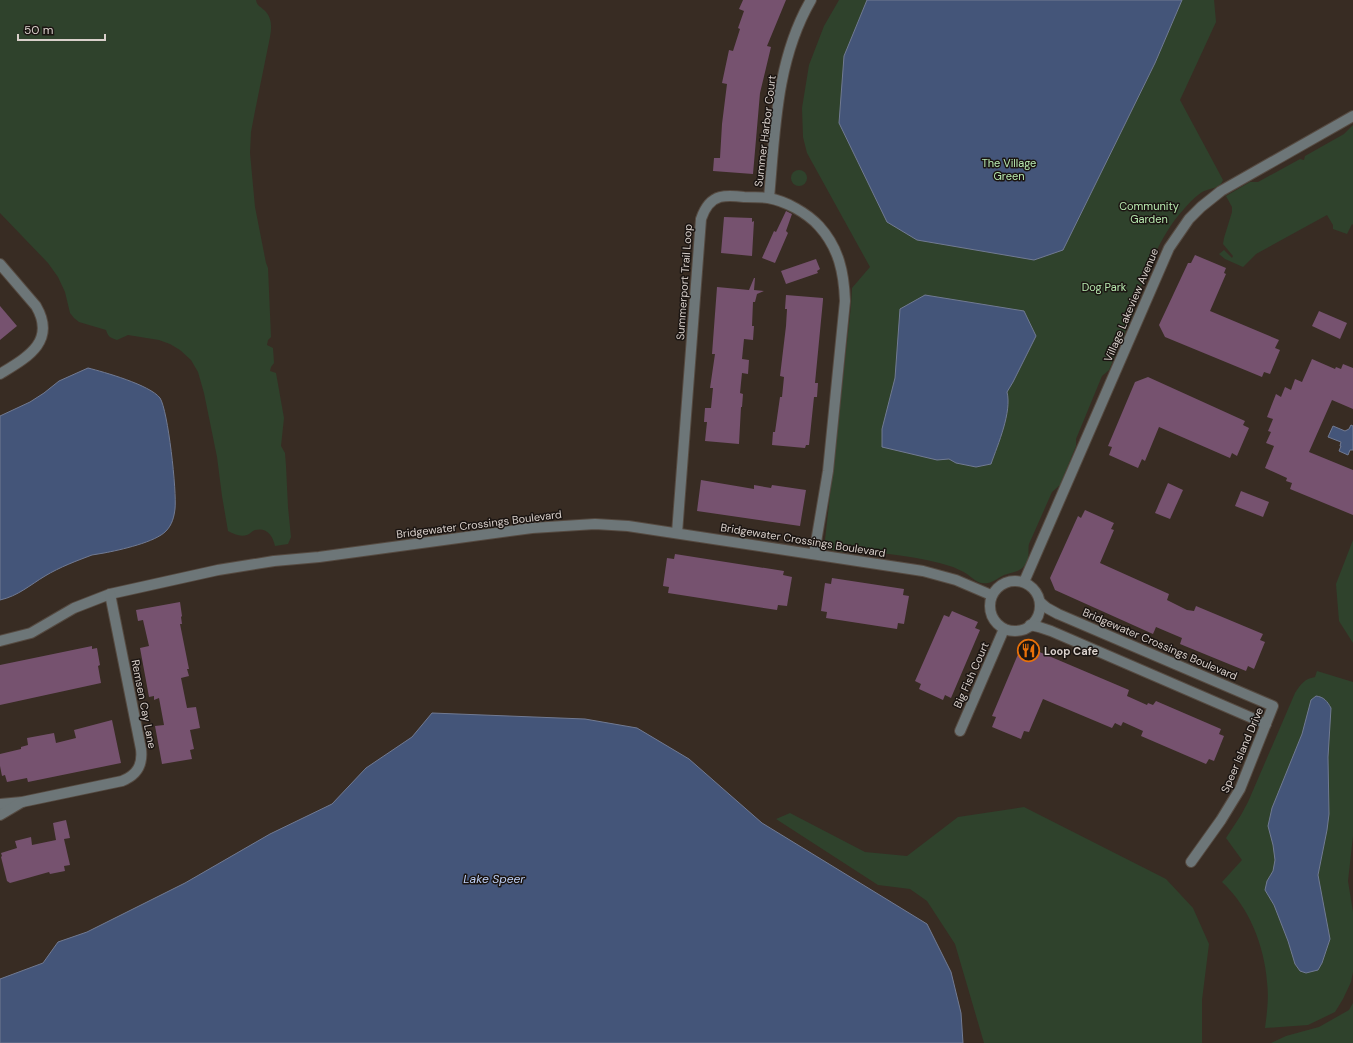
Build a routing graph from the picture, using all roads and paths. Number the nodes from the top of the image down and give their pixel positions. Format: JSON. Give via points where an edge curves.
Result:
{"nodes":[{"id":1,"x":811,"y":0,"type":"edge"},
{"id":2,"x":1353,"y":116,"type":"edge"},
{"id":3,"x":769,"y":198,"type":"junction"},
{"id":4,"x":0,"y":264,"type":"edge"},
{"id":5,"x":0,"y":374,"type":"edge"},
{"id":6,"x":677,"y":533,"type":"junction"},
{"id":7,"x":814,"y":554,"type":"junction"},
{"id":8,"x":1024,"y":582,"type":"junction"},
{"id":9,"x":110,"y":594,"type":"junction"},
{"id":10,"x":992,"y":595,"type":"junction"},
{"id":11,"x":1040,"y":602,"type":"junction"},
{"id":12,"x":1030,"y":625,"type":"junction"},
{"id":13,"x":1004,"y":629,"type":"junction"},
{"id":14,"x":0,"y":641,"type":"edge"},
{"id":15,"x":1273,"y":706,"type":"joint"},
{"id":16,"x":1266,"y":724,"type":"junction"},
{"id":17,"x":960,"y":731,"type":"dead end"},
{"id":18,"x":22,"y":802,"type":"junction"},
{"id":19,"x":0,"y":804,"type":"edge"},
{"id":20,"x":0,"y":815,"type":"edge"},
{"id":21,"x":1191,"y":862,"type":"dead end"}],
"edges":[{"from":1,"to":3,"type":"street","name":"Summer Harbor Court","via":[[795,33],[780,86]]},
{"from":2,"to":8,"type":"street","name":"Village Lakeview Avenue","via":[[1221,191],[1201,207],[1180,232],[1169,248]]},
{"from":3,"to":6,"type":"street","name":"Summerport Trail Loop","via":[[719,197],[705,209],[701,219]]},
{"from":3,"to":7,"type":"street","name":"Summerport Trail Loop","via":[[791,206],[818,225],[835,251],[844,283],[845,301],[828,471]]},
{"from":4,"to":5,"type":"street","via":[[36,306],[43,324],[35,350]]},
{"from":6,"to":7,"type":"street","name":"Bridgewater Crossings Boulevard"},
{"from":6,"to":9,"type":"street","name":"Bridgewater Crossings Boulevard","via":[[595,524],[532,528],[246,565]]},
{"from":7,"to":10,"type":"street","name":"Bridgewater Crossings Boulevard","via":[[923,571],[956,580]]},
{"from":8,"to":10,"type":"street","via":[[1005,582]]},
{"from":8,"to":11,"type":"street","via":[[1035,590]]},
{"from":9,"to":14,"type":"street","name":"Bridgewater Crossings Boulevard","via":[[74,608],[31,633]]},
{"from":9,"to":18,"type":"street","name":"Remsen Cay Lane","via":[[141,749],[142,756],[138,769],[134,775],[122,781]]},
{"from":10,"to":13,"type":"street","via":[[991,615]]},
{"from":11,"to":12,"type":"street","via":[[1038,615]]},
{"from":11,"to":15,"type":"street","name":"Bridgewater Crossings Boulevard","via":[[1058,614]]},
{"from":12,"to":13,"type":"street","via":[[1018,631]]},
{"from":12,"to":16,"type":"street","via":[[1051,631]]},
{"from":13,"to":17,"type":"street","name":"Big Fish Court"},
{"from":15,"to":16,"type":"street","name":"Speer Island Drive"},
{"from":16,"to":21,"type":"street","name":"Speer Island Drive","via":[[1240,789]]},
{"from":18,"to":19,"type":"street","name":"Remsen Cay Lane"},
{"from":18,"to":20,"type":"street","name":"Remsen Cay Lane"}]}
